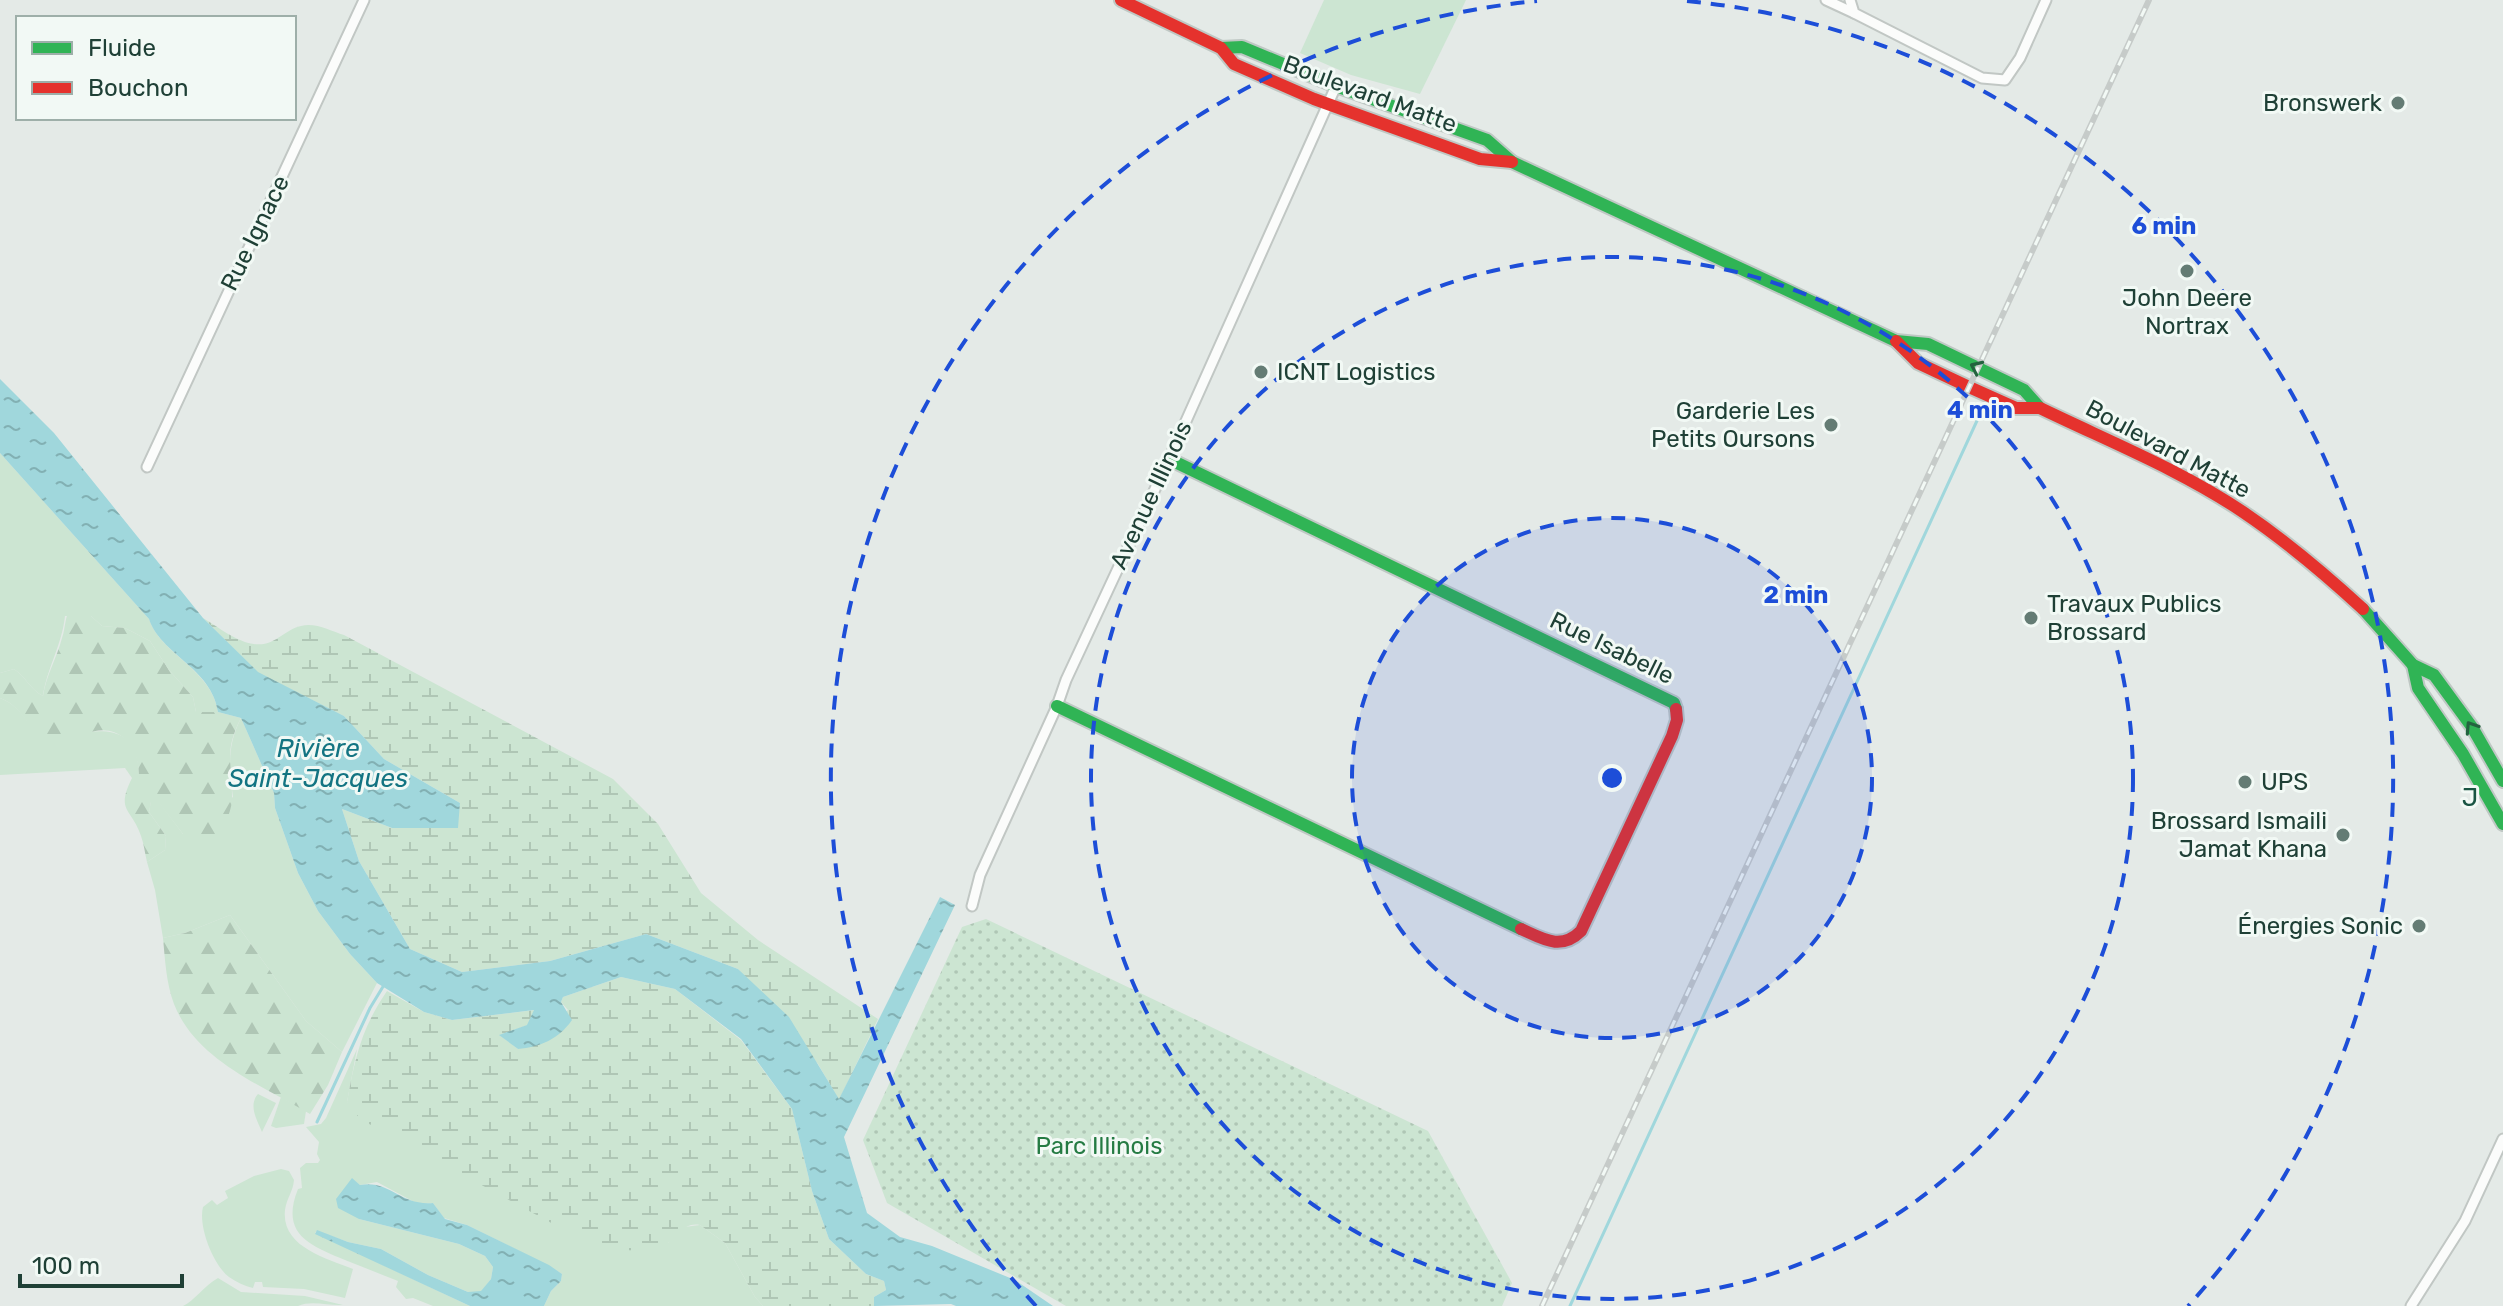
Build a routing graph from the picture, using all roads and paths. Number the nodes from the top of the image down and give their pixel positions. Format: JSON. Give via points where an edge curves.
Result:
{"nodes":[{"id":1,"x":364,"y":0,"type":"edge"},
{"id":2,"x":1121,"y":0,"type":"edge"},
{"id":3,"x":1826,"y":0,"type":"edge"},
{"id":4,"x":1850,"y":0,"type":"edge"},
{"id":5,"x":2046,"y":0,"type":"edge"},
{"id":6,"x":1854,"y":13,"type":"junction"},
{"id":7,"x":1221,"y":48,"type":"junction"},
{"id":8,"x":1336,"y":86,"type":"junction"},
{"id":9,"x":1329,"y":104,"type":"junction"},
{"id":10,"x":1512,"y":162,"type":"junction"},
{"id":11,"x":1896,"y":341,"type":"junction"},
{"id":12,"x":2040,"y":408,"type":"junction"},
{"id":13,"x":1169,"y":459,"type":"junction"},
{"id":14,"x":147,"y":467,"type":"dead end"},
{"id":15,"x":2413,"y":665,"type":"junction"},
{"id":16,"x":1057,"y":706,"type":"junction"},
{"id":17,"x":2503,"y":781,"type":"edge"},
{"id":18,"x":2501,"y":817,"type":"edge"},
{"id":19,"x":972,"y":906,"type":"dead end"},
{"id":20,"x":2503,"y":1139,"type":"edge"},
{"id":21,"x":2411,"y":1306,"type":"edge"}],
"edges":[{"from":1,"to":14,"type":"street","name":"Rue Ignace"},
{"from":2,"to":7,"type":"main road","name":"Boulevard Matte"},
{"from":3,"to":6,"type":"street"},
{"from":4,"to":6,"type":"street"},
{"from":5,"to":6,"type":"street","via":[[2005,80],[1982,78]]},
{"from":7,"to":8,"type":"main road","name":"Boulevard Matte","via":[[1242,47]]},
{"from":7,"to":9,"type":"main road","name":"Boulevard Matte","via":[[1234,64]]},
{"from":8,"to":9,"type":"street","name":"Avenue Illinois"},
{"from":8,"to":10,"type":"main road","name":"Boulevard Matte","via":[[1487,140]]},
{"from":9,"to":10,"type":"main road","name":"Boulevard Matte","via":[[1480,159]]},
{"from":9,"to":13,"type":"street","name":"Avenue Illinois"},
{"from":10,"to":11,"type":"main road","name":"Boulevard Matte"},
{"from":12,"to":11,"type":"main road","name":"Boulevard Matte","one_way":true,"via":[[2024,390],[1928,344]]},
{"from":11,"to":12,"type":"main road","name":"Boulevard Matte","via":[[1918,363],[1958,382],[2016,408]]},
{"from":12,"to":15,"type":"main road","name":"Boulevard Matte","via":[[2183,476],[2253,518],[2340,587]]},
{"from":13,"to":16,"type":"street","name":"Avenue Illinois"},
{"from":13,"to":16,"type":"main road","name":"Rue Isabelle","via":[[1674,703],[1677,723],[1667,747],[1581,931],[1562,944],[1548,942]]},
{"from":17,"to":15,"type":"main road","name":"Boulevard Matte","one_way":true,"via":[[2441,683]]},
{"from":15,"to":18,"type":"main road","name":"Boulevard Matte","via":[[2418,688]]},
{"from":16,"to":19,"type":"street","name":"Avenue Illinois","via":[[980,875]]},
{"from":20,"to":21,"type":"street","via":[[2465,1221]]}]}
